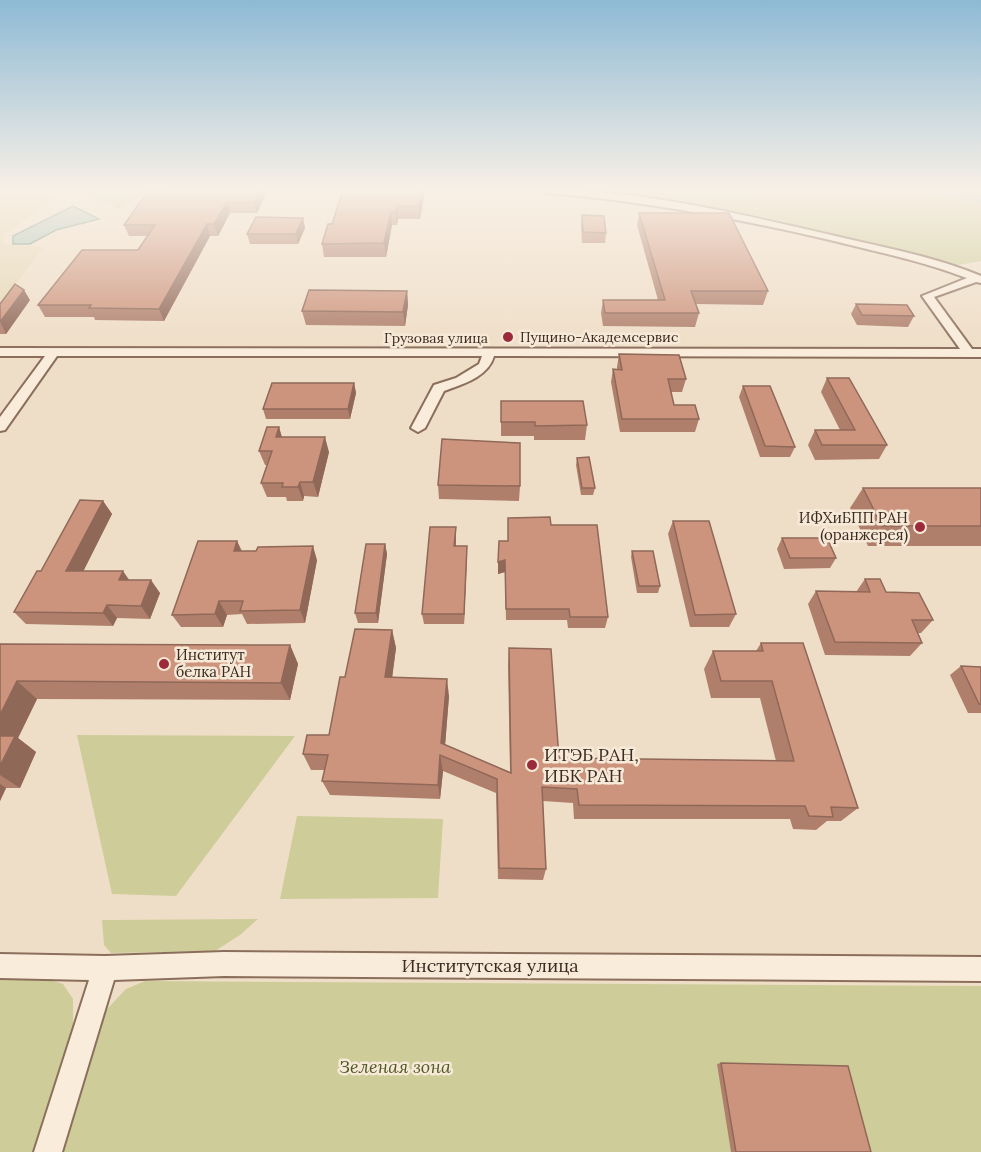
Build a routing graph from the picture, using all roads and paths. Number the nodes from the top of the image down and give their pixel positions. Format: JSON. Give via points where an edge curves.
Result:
{"nodes":[{"id":1,"x":852,"y":244,"type":"edge"},
{"id":2,"x":978,"y":279,"type":"edge"},
{"id":3,"x":967,"y":351,"type":"junction"},
{"id":4,"x":0,"y":352,"type":"edge"},
{"id":5,"x":54,"y":352,"type":"junction"},
{"id":6,"x":489,"y":352,"type":"junction"},
{"id":7,"x":981,"y":353,"type":"edge"},
{"id":8,"x":1,"y":424,"type":"edge"},
{"id":9,"x":418,"y":428,"type":"dead end"},
{"id":10,"x":0,"y":966,"type":"edge"},
{"id":11,"x":105,"y":968,"type":"junction"},
{"id":12,"x":981,"y":969,"type":"edge"},
{"id":13,"x":48,"y":1152,"type":"edge"}],
"edges":[{"from":1,"to":2,"type":"street","via":[[936,263]]},
{"from":2,"to":3,"type":"street","via":[[927,296]]},
{"from":3,"to":6,"type":"street","name":"Грузовая улица"},
{"from":3,"to":7,"type":"street","name":"Грузовая улица"},
{"from":4,"to":5,"type":"street","name":"Грузовая улица"},
{"from":5,"to":6,"type":"street","name":"Грузовая улица"},
{"from":5,"to":8,"type":"street"},
{"from":6,"to":9,"type":"street","via":[[485,366],[439,388]]},
{"from":10,"to":11,"type":"street","name":"Институтская улица"},
{"from":11,"to":12,"type":"street","name":"Институтская улица","via":[[224,964]]},
{"from":11,"to":13,"type":"street"}]}
